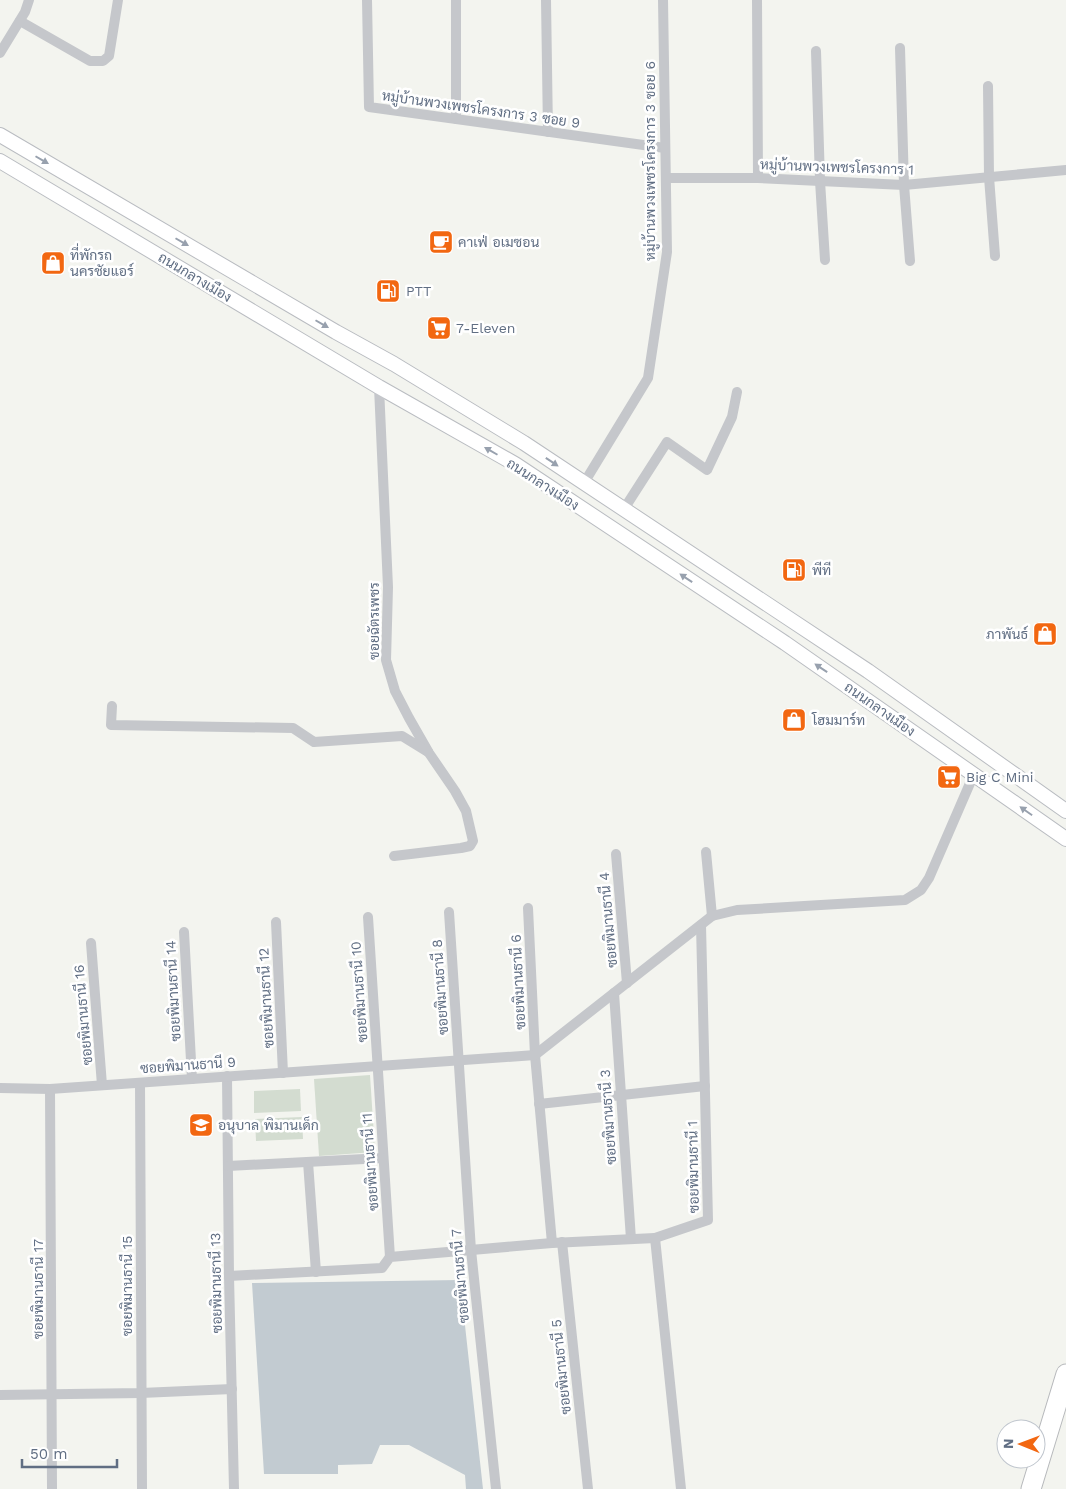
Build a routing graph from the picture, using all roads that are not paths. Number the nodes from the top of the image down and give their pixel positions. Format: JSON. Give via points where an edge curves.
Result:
{"nodes":[{"id":1,"x":29,"y":0,"type":"edge"},
{"id":2,"x":118,"y":0,"type":"edge"},
{"id":3,"x":367,"y":0,"type":"edge"},
{"id":4,"x":456,"y":0,"type":"edge"},
{"id":5,"x":546,"y":0,"type":"edge"},
{"id":6,"x":663,"y":0,"type":"edge"},
{"id":7,"x":757,"y":0,"type":"edge"},
{"id":8,"x":20,"y":21,"type":"junction"},
{"id":9,"x":900,"y":48,"type":"dead end"},
{"id":10,"x":816,"y":51,"type":"dead end"},
{"id":11,"x":0,"y":53,"type":"edge"},
{"id":12,"x":988,"y":86,"type":"dead end"},
{"id":13,"x":456,"y":119,"type":"junction"},
{"id":14,"x":548,"y":132,"type":"junction"},
{"id":15,"x":0,"y":135,"type":"edge"},
{"id":16,"x":665,"y":148,"type":"junction"},
{"id":17,"x":0,"y":161,"type":"edge"},
{"id":18,"x":1066,"y":170,"type":"edge"},
{"id":19,"x":989,"y":177,"type":"junction"},
{"id":20,"x":666,"y":178,"type":"junction"},
{"id":21,"x":758,"y":178,"type":"junction"},
{"id":22,"x":820,"y":181,"type":"junction"},
{"id":23,"x":904,"y":185,"type":"junction"},
{"id":24,"x":995,"y":256,"type":"dead end"},
{"id":25,"x":825,"y":260,"type":"dead end"},
{"id":26,"x":910,"y":262,"type":"dead end"},
{"id":27,"x":379,"y":387,"type":"junction"},
{"id":28,"x":737,"y":392,"type":"dead end"},
{"id":29,"x":584,"y":483,"type":"junction"},
{"id":30,"x":624,"y":509,"type":"junction"},
{"id":31,"x":798,"y":625,"type":"junction"},
{"id":32,"x":785,"y":644,"type":"junction"},
{"id":33,"x":112,"y":706,"type":"dead end"},
{"id":34,"x":429,"y":753,"type":"junction"},
{"id":35,"x":974,"y":774,"type":"junction"},
{"id":36,"x":1066,"y":811,"type":"edge"},
{"id":37,"x":1066,"y":839,"type":"edge"},
{"id":38,"x":706,"y":852,"type":"dead end"},
{"id":39,"x":616,"y":854,"type":"dead end"},
{"id":40,"x":394,"y":856,"type":"dead end"},
{"id":41,"x":528,"y":908,"type":"dead end"},
{"id":42,"x":449,"y":912,"type":"dead end"},
{"id":43,"x":712,"y":916,"type":"junction"},
{"id":44,"x":368,"y":917,"type":"dead end"},
{"id":45,"x":276,"y":922,"type":"dead end"},
{"id":46,"x":700,"y":926,"type":"junction"},
{"id":47,"x":184,"y":932,"type":"dead end"},
{"id":48,"x":91,"y":942,"type":"dead end"},
{"id":49,"x":627,"y":983,"type":"junction"},
{"id":50,"x":614,"y":994,"type":"junction"},
{"id":51,"x":535,"y":1055,"type":"junction"},
{"id":52,"x":459,"y":1060,"type":"junction"},
{"id":53,"x":377,"y":1066,"type":"junction"},
{"id":54,"x":283,"y":1072,"type":"junction"},
{"id":55,"x":227,"y":1076,"type":"junction"},
{"id":56,"x":192,"y":1079,"type":"junction"},
{"id":57,"x":140,"y":1083,"type":"junction"},
{"id":58,"x":102,"y":1085,"type":"junction"},
{"id":59,"x":705,"y":1086,"type":"junction"},
{"id":60,"x":0,"y":1088,"type":"edge"},
{"id":61,"x":50,"y":1089,"type":"junction"},
{"id":62,"x":621,"y":1095,"type":"junction"},
{"id":63,"x":539,"y":1104,"type":"junction"},
{"id":64,"x":383,"y":1158,"type":"junction"},
{"id":65,"x":308,"y":1162,"type":"junction"},
{"id":66,"x":228,"y":1166,"type":"junction"},
{"id":67,"x":655,"y":1238,"type":"junction"},
{"id":68,"x":631,"y":1239,"type":"junction"},
{"id":69,"x":557,"y":1243,"type":"junction"},
{"id":70,"x":471,"y":1250,"type":"junction"},
{"id":71,"x":390,"y":1257,"type":"junction"},
{"id":72,"x":316,"y":1272,"type":"junction"},
{"id":73,"x":229,"y":1276,"type":"junction"},
{"id":74,"x":1066,"y":1374,"type":"edge"},
{"id":75,"x":232,"y":1389,"type":"junction"},
{"id":76,"x":141,"y":1393,"type":"junction"},
{"id":77,"x":52,"y":1394,"type":"junction"},
{"id":78,"x":0,"y":1395,"type":"edge"},
{"id":79,"x":52,"y":1489,"type":"edge"},
{"id":80,"x":142,"y":1489,"type":"edge"},
{"id":81,"x":234,"y":1489,"type":"edge"},
{"id":82,"x":496,"y":1489,"type":"edge"},
{"id":83,"x":588,"y":1489,"type":"edge"},
{"id":84,"x":681,"y":1489,"type":"edge"},
{"id":85,"x":1032,"y":1489,"type":"edge"}],
"edges":[{"from":1,"to":8,"type":"street"},
{"from":2,"to":8,"type":"street","via":[[109,56],[103,61],[90,61]]},
{"from":3,"to":13,"type":"street","name":"หมู่บ้านพวงเพชรโครงการ 3 ซอย 9","via":[[369,107]]},
{"from":4,"to":13,"type":"street"},
{"from":5,"to":14,"type":"street"},
{"from":6,"to":16,"type":"street","name":"หมู่บ้านพวงเพชรโครงการ 3 ซอย 6"},
{"from":7,"to":21,"type":"street"},
{"from":8,"to":11,"type":"street"},
{"from":9,"to":23,"type":"street"},
{"from":10,"to":22,"type":"street"},
{"from":12,"to":19,"type":"street"},
{"from":13,"to":14,"type":"street","name":"หมู่บ้านพวงเพชรโครงการ 3 ซอย 9"},
{"from":14,"to":16,"type":"street","name":"หมู่บ้านพวงเพชรโครงการ 3 ซอย 9"},
{"from":15,"to":29,"type":"main road","name":"ถนนกลางเมือง","one_way":true,"via":[[394,364]]},
{"from":16,"to":20,"type":"street","name":"หมู่บ้านพวงเพชรโครงการ 3 ซอย 6"},
{"from":17,"to":27,"type":"main road","name":"ถนนกลางเมือง"},
{"from":18,"to":19,"type":"street","name":"หมู่บ้านพวงเพชรโครงการ 1"},
{"from":19,"to":23,"type":"street","name":"หมู่บ้านพวงเพชรโครงการ 1"},
{"from":19,"to":24,"type":"street"},
{"from":20,"to":21,"type":"street","name":"หมู่บ้านพวงเพชรโครงการ 1"},
{"from":20,"to":29,"type":"street","name":"หมู่บ้านพวงเพชรโครงการ 3 ซอย 6","via":[[667,252],[648,378]]},
{"from":21,"to":22,"type":"street","name":"หมู่บ้านพวงเพชรโครงการ 1"},
{"from":22,"to":23,"type":"street","name":"หมู่บ้านพวงเพชรโครงการ 1"},
{"from":22,"to":25,"type":"street"},
{"from":23,"to":26,"type":"street"},
{"from":32,"to":27,"type":"main road","name":"ถนนกลางเมือง","one_way":true,"via":[[515,464]]},
{"from":27,"to":34,"type":"street","name":"ซอยฉัตรเพชร","via":[[388,587],[386,660],[395,691]]},
{"from":28,"to":30,"type":"street","via":[[732,417],[707,470],[667,442]]},
{"from":29,"to":30,"type":"main road","name":"ถนนกลางเมือง"},
{"from":30,"to":31,"type":"main road","name":"ถนนกลางเมือง"},
{"from":31,"to":32,"type":"main road"},
{"from":31,"to":36,"type":"main road","name":"ถนนกลางเมือง"},
{"from":35,"to":32,"type":"main road","name":"ถนนกลางเมือง","one_way":true},
{"from":33,"to":34,"type":"street","via":[[111,725],[293,728],[314,742],[402,736]]},
{"from":34,"to":40,"type":"street","name":"ซอยฉัตรเพชร","via":[[466,812],[474,841],[470,846],[461,848]]},
{"from":37,"to":35,"type":"main road","name":"ถนนกลางเมือง","one_way":true},
{"from":35,"to":43,"type":"street","via":[[929,878],[921,890],[905,900],[737,910]]},
{"from":38,"to":43,"type":"street"},
{"from":39,"to":49,"type":"street","name":"ซอยพิมานธานี 4"},
{"from":41,"to":51,"type":"street","name":"ซอยพิมานธานี 6"},
{"from":42,"to":52,"type":"street","name":"ซอยพิมานธานี 8"},
{"from":43,"to":46,"type":"street"},
{"from":44,"to":53,"type":"street","name":"ซอยพิมานธานี 10"},
{"from":45,"to":54,"type":"street","name":"ซอยพิมานธานี 12"},
{"from":46,"to":49,"type":"street"},
{"from":46,"to":59,"type":"street","name":"ซอยพิมานธานี 1"},
{"from":47,"to":56,"type":"street","name":"ซอยพิมานธานี 14"},
{"from":48,"to":58,"type":"street","name":"ซอยพิมานธานี 16"},
{"from":49,"to":50,"type":"street"},
{"from":50,"to":51,"type":"street"},
{"from":50,"to":62,"type":"street","name":"ซอยพิมานธานี 3"},
{"from":51,"to":52,"type":"street","name":"ซอยพิมานธานี 9"},
{"from":51,"to":63,"type":"street","name":"ซอยพิมานธานี 5"},
{"from":52,"to":53,"type":"street","name":"ซอยพิมานธานี 9"},
{"from":52,"to":70,"type":"street","name":"ซอยพิมานธานี 7"},
{"from":53,"to":54,"type":"street","name":"ซอยพิมานธานี 9"},
{"from":53,"to":64,"type":"street","name":"ซอยพิมานธานี 11"},
{"from":54,"to":55,"type":"street","name":"ซอยพิมานธานี 9"},
{"from":55,"to":56,"type":"street","name":"ซอยพิมานธานี 9"},
{"from":55,"to":66,"type":"street","name":"ซอยพิมานธานี 13"},
{"from":56,"to":57,"type":"street","name":"ซอยพิมานธานี 9"},
{"from":57,"to":58,"type":"street","name":"ซอยพิมานธานี 9"},
{"from":57,"to":76,"type":"street","name":"ซอยพิมานธานี 15"},
{"from":58,"to":61,"type":"street","name":"ซอยพิมานธานี 9"},
{"from":59,"to":62,"type":"street"},
{"from":59,"to":67,"type":"street","name":"ซอยพิมานธานี 1","via":[[708,1220]]},
{"from":60,"to":61,"type":"street","name":"ซอยพิมานธานี 9"},
{"from":61,"to":77,"type":"street","name":"ซอยพิมานธานี 17"},
{"from":62,"to":63,"type":"street"},
{"from":62,"to":68,"type":"street","name":"ซอยพิมานธานี 3"},
{"from":63,"to":69,"type":"street","name":"ซอยพิมานธานี 5"},
{"from":64,"to":65,"type":"street"},
{"from":64,"to":71,"type":"street","name":"ซอยพิมานธานี 11"},
{"from":65,"to":66,"type":"street"},
{"from":65,"to":72,"type":"street"},
{"from":66,"to":73,"type":"street","name":"ซอยพิมานธานี 13"},
{"from":67,"to":68,"type":"street"},
{"from":67,"to":84,"type":"street"},
{"from":68,"to":69,"type":"street"},
{"from":69,"to":70,"type":"street"},
{"from":69,"to":83,"type":"street","name":"ซอยพิมานธานี 5"},
{"from":70,"to":71,"type":"street"},
{"from":70,"to":82,"type":"street","name":"ซอยพิมานธานี 7"},
{"from":71,"to":72,"type":"street","via":[[382,1268]]},
{"from":72,"to":73,"type":"street"},
{"from":73,"to":75,"type":"street","name":"ซอยพิมานธานี 13"},
{"from":74,"to":85,"type":"highway"},
{"from":75,"to":76,"type":"street"},
{"from":75,"to":81,"type":"street","name":"ซอยพิมานธานี 13"},
{"from":76,"to":77,"type":"street"},
{"from":76,"to":80,"type":"street","name":"ซอยพิมานธานี 15"},
{"from":77,"to":78,"type":"street"},
{"from":77,"to":79,"type":"street","name":"ซอยพิมานธานี 17"}]}
